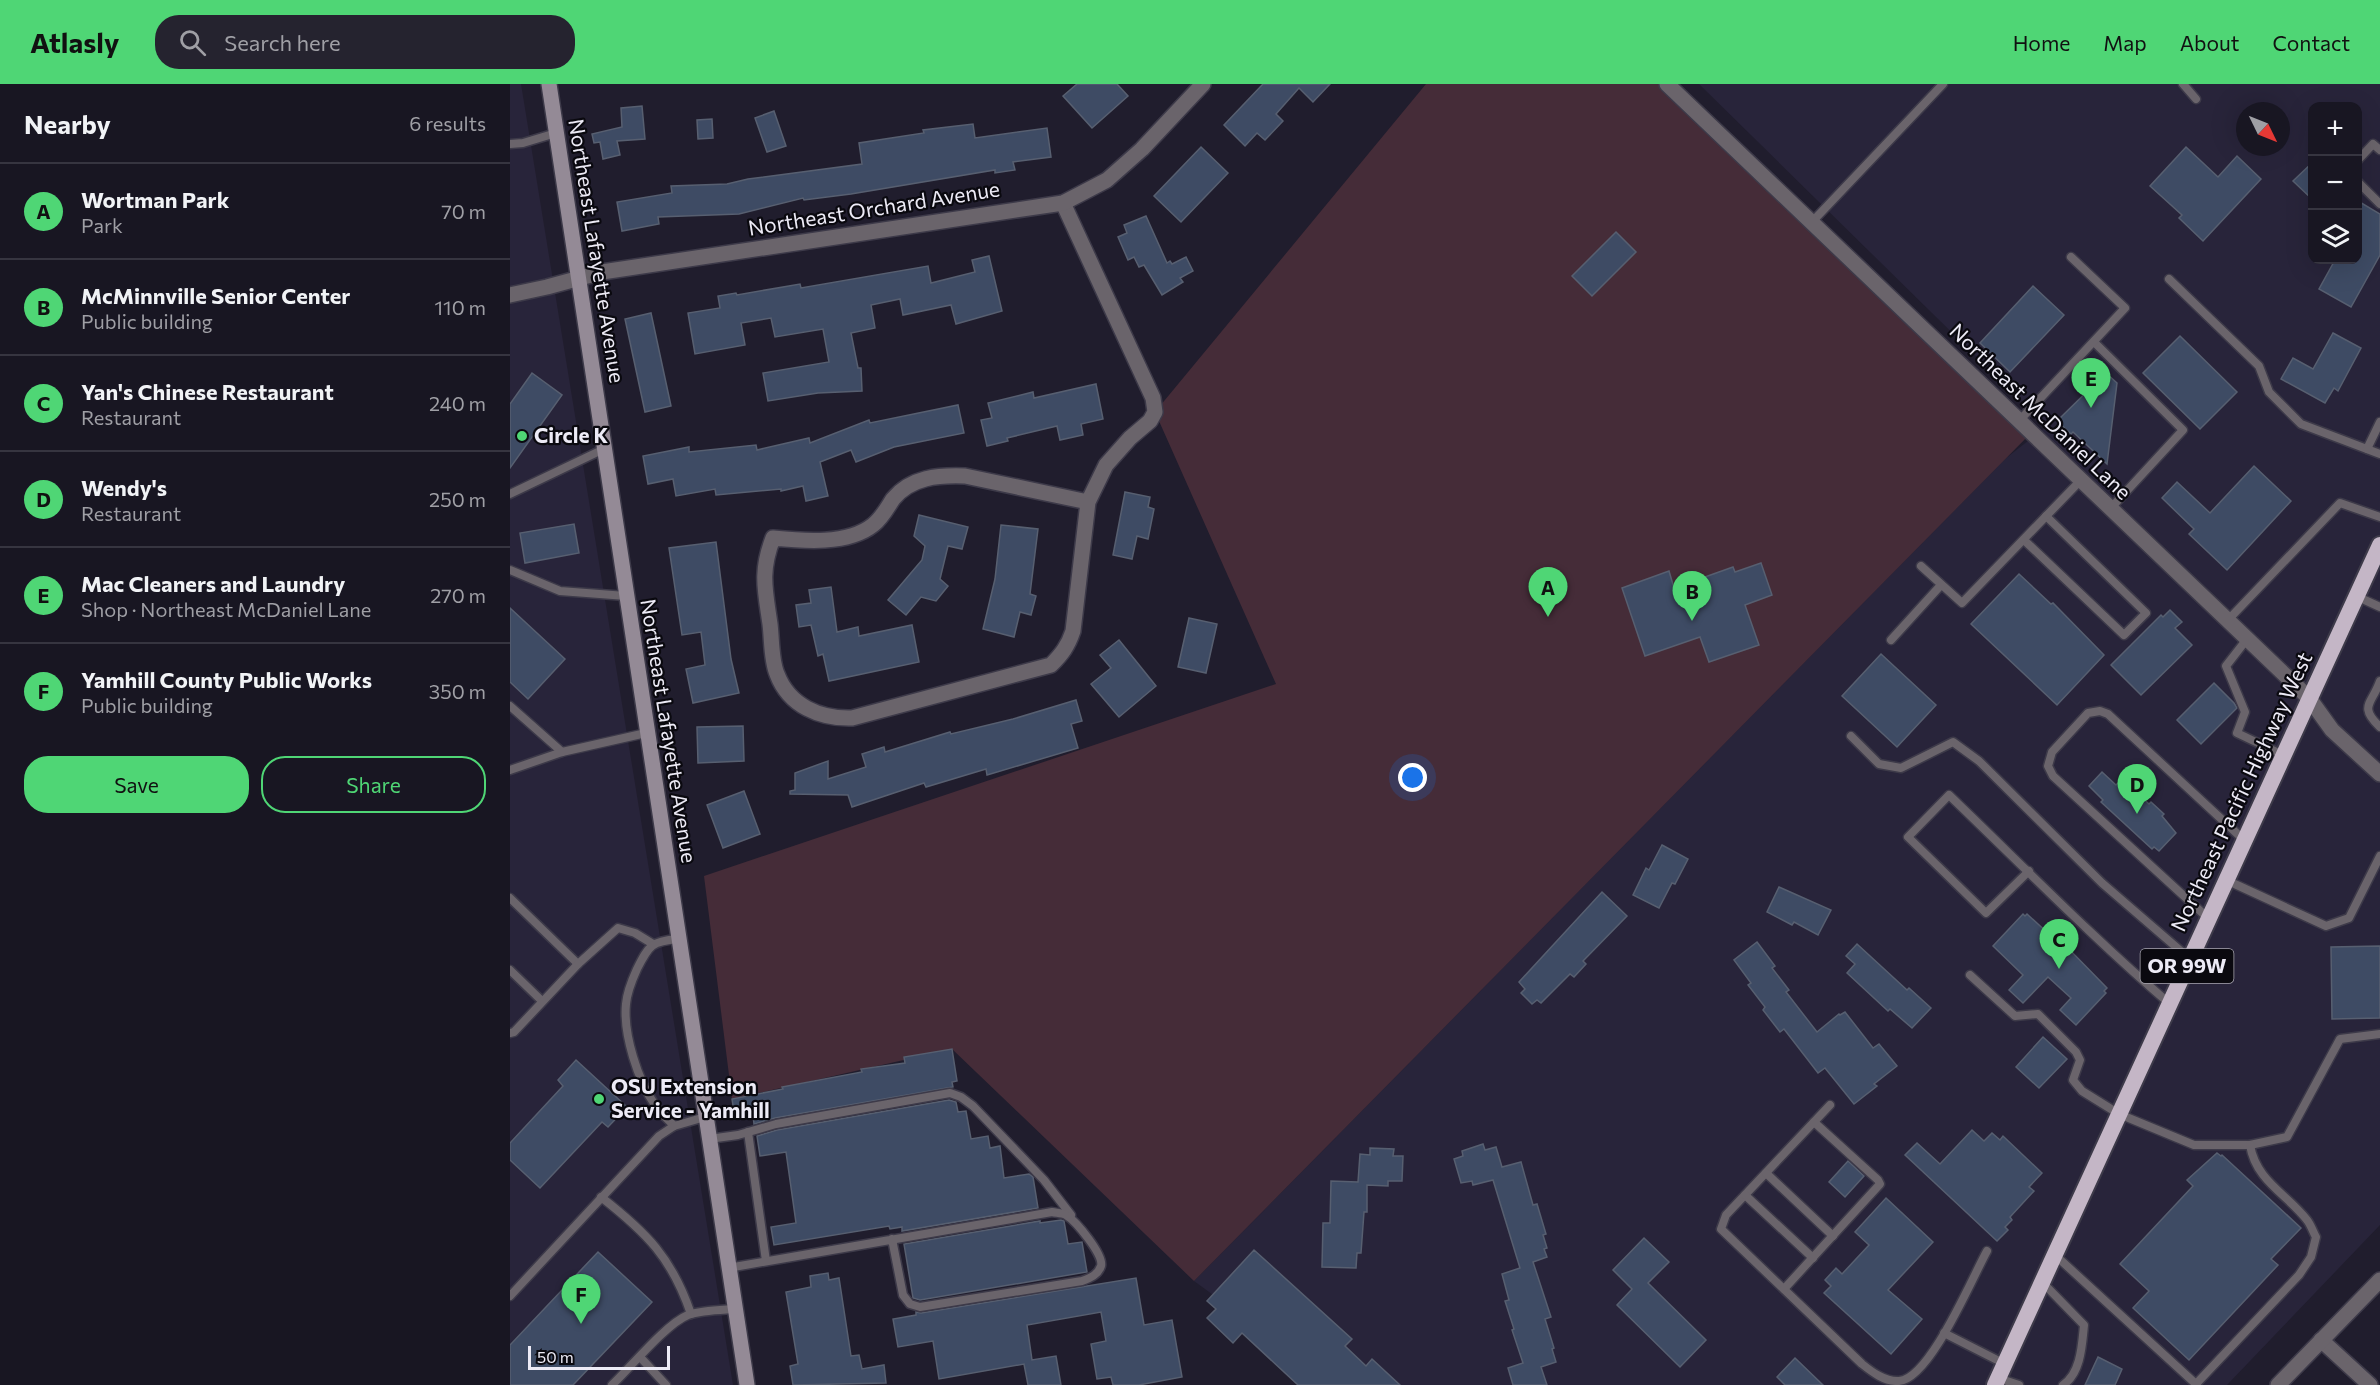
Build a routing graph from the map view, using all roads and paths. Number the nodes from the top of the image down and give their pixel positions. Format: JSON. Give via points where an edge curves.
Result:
{"nodes":[{"id":1,"x":549,"y":84,"type":"edge"},
{"id":2,"x":1203,"y":84,"type":"edge"},
{"id":3,"x":1667,"y":84,"type":"edge"},
{"id":4,"x":1943,"y":84,"type":"edge"},
{"id":5,"x":2183,"y":84,"type":"edge"},
{"id":6,"x":2196,"y":99,"type":"dead end"},
{"id":7,"x":556,"y":133,"type":"junction"},
{"id":8,"x":510,"y":144,"type":"edge"},
{"id":9,"x":2380,"y":150,"type":"edge"},
{"id":10,"x":2362,"y":156,"type":"edge"},
{"id":11,"x":2362,"y":186,"type":"edge"},
{"id":12,"x":1063,"y":203,"type":"junction"},
{"id":13,"x":2380,"y":204,"type":"edge"},
{"id":14,"x":1811,"y":223,"type":"junction"},
{"id":15,"x":2071,"y":257,"type":"dead end"},
{"id":16,"x":579,"y":278,"type":"junction"},
{"id":17,"x":2169,"y":279,"type":"dead end"},
{"id":18,"x":510,"y":295,"type":"edge"},
{"id":19,"x":2094,"y":342,"type":"junction"},
{"id":20,"x":2019,"y":421,"type":"junction"},
{"id":21,"x":2380,"y":422,"type":"edge"},
{"id":22,"x":604,"y":449,"type":"junction"},
{"id":23,"x":2367,"y":449,"type":"junction"},
{"id":24,"x":2380,"y":454,"type":"edge"},
{"id":25,"x":2081,"y":480,"type":"junction"},
{"id":26,"x":510,"y":494,"type":"edge"},
{"id":27,"x":1088,"y":502,"type":"junction"},
{"id":28,"x":2111,"y":508,"type":"junction"},
{"id":29,"x":2046,"y":516,"type":"junction"},
{"id":30,"x":2380,"y":517,"type":"edge"},
{"id":31,"x":2024,"y":540,"type":"junction"},
{"id":32,"x":2380,"y":544,"type":"edge"},
{"id":33,"x":1921,"y":566,"type":"dead end"},
{"id":34,"x":510,"y":570,"type":"edge"},
{"id":35,"x":1941,"y":585,"type":"junction"},
{"id":36,"x":626,"y":596,"type":"junction"},
{"id":37,"x":2356,"y":596,"type":"junction"},
{"id":38,"x":2380,"y":607,"type":"edge"},
{"id":39,"x":2228,"y":620,"type":"junction"},
{"id":40,"x":2247,"y":639,"type":"junction"},
{"id":41,"x":1891,"y":640,"type":"dead end"},
{"id":42,"x":2380,"y":681,"type":"edge"},
{"id":43,"x":2378,"y":690,"type":"edge"},
{"id":44,"x":2309,"y":698,"type":"junction"},
{"id":45,"x":510,"y":706,"type":"edge"},
{"id":46,"x":2380,"y":727,"type":"edge"},
{"id":47,"x":646,"y":733,"type":"junction"},
{"id":48,"x":1851,"y":736,"type":"dead end"},
{"id":49,"x":562,"y":752,"type":"junction"},
{"id":50,"x":2283,"y":755,"type":"junction"},
{"id":51,"x":510,"y":770,"type":"edge"},
{"id":52,"x":2380,"y":774,"type":"edge"},
{"id":53,"x":2244,"y":840,"type":"junction"},
{"id":54,"x":2380,"y":856,"type":"edge"},
{"id":55,"x":2029,"y":871,"type":"junction"},
{"id":56,"x":2226,"y":880,"type":"junction"},
{"id":57,"x":510,"y":898,"type":"edge"},
{"id":58,"x":2209,"y":919,"type":"junction"},
{"id":59,"x":678,"y":939,"type":"junction"},
{"id":60,"x":653,"y":944,"type":"junction"},
{"id":61,"x":2190,"y":959,"type":"junction"},
{"id":62,"x":578,"y":964,"type":"junction"},
{"id":63,"x":510,"y":970,"type":"edge"},
{"id":64,"x":1970,"y":975,"type":"dead end"},
{"id":65,"x":542,"y":1001,"type":"junction"},
{"id":66,"x":2170,"y":1004,"type":"junction"},
{"id":67,"x":510,"y":1033,"type":"edge"},
{"id":68,"x":2380,"y":1034,"type":"edge"},
{"id":69,"x":1830,"y":1105,"type":"dead end"},
{"id":70,"x":2119,"y":1114,"type":"junction"},
{"id":71,"x":705,"y":1117,"type":"junction"},
{"id":72,"x":1814,"y":1122,"type":"junction"},
{"id":73,"x":674,"y":1126,"type":"junction"},
{"id":74,"x":748,"y":1132,"type":"junction"},
{"id":75,"x":709,"y":1139,"type":"junction"},
{"id":76,"x":2250,"y":1145,"type":"junction"},
{"id":77,"x":1766,"y":1173,"type":"junction"},
{"id":78,"x":1745,"y":1195,"type":"junction"},
{"id":79,"x":601,"y":1197,"type":"junction"},
{"id":80,"x":1078,"y":1225,"type":"junction"},
{"id":81,"x":1833,"y":1236,"type":"junction"},
{"id":82,"x":892,"y":1239,"type":"junction"},
{"id":83,"x":1987,"y":1251,"type":"dead end"},
{"id":84,"x":2055,"y":1255,"type":"junction"},
{"id":85,"x":1813,"y":1258,"type":"junction"},
{"id":86,"x":766,"y":1261,"type":"junction"},
{"id":87,"x":728,"y":1268,"type":"junction"},
{"id":88,"x":2380,"y":1280,"type":"edge"},
{"id":89,"x":2042,"y":1282,"type":"junction"},
{"id":90,"x":1784,"y":1289,"type":"junction"},
{"id":91,"x":510,"y":1296,"type":"edge"},
{"id":92,"x":735,"y":1309,"type":"junction"},
{"id":93,"x":691,"y":1314,"type":"junction"},
{"id":94,"x":1944,"y":1334,"type":"junction"},
{"id":95,"x":2321,"y":1340,"type":"junction"},
{"id":96,"x":640,"y":1357,"type":"junction"},
{"id":97,"x":2000,"y":1376,"type":"edge"},
{"id":98,"x":2197,"y":1384,"type":"edge"},
{"id":99,"x":612,"y":1385,"type":"edge"},
{"id":100,"x":666,"y":1385,"type":"edge"},
{"id":101,"x":747,"y":1385,"type":"edge"},
{"id":102,"x":2019,"y":1385,"type":"edge"},
{"id":103,"x":2063,"y":1385,"type":"edge"},
{"id":104,"x":2278,"y":1385,"type":"edge"},
{"id":105,"x":2370,"y":1385,"type":"edge"}],
"edges":[{"from":1,"to":7,"type":"main road","name":"Northeast Lafayette Avenue"},
{"from":2,"to":12,"type":"street","name":"Northeast Orchard Avenue","via":[[1107,180]]},
{"from":3,"to":14,"type":"street","name":"Northeast McDaniel Lane"},
{"from":4,"to":14,"type":"lane"},
{"from":5,"to":6,"type":"lane"},
{"from":7,"to":8,"type":"lane"},
{"from":7,"to":16,"type":"main road","name":"Northeast Lafayette Avenue"},
{"from":9,"to":10,"type":"lane","via":[[2373,144]]},
{"from":11,"to":13,"type":"lane"},
{"from":12,"to":16,"type":"street","name":"Northeast Orchard Avenue"},
{"from":12,"to":27,"type":"street","via":[[1153,398],[1155,412],[1107,465]]},
{"from":14,"to":20,"type":"street","name":"Northeast McDaniel Lane"},
{"from":15,"to":19,"type":"lane","via":[[2125,309]]},
{"from":16,"to":18,"type":"street","name":"Northeast Orchard Avenue"},
{"from":16,"to":22,"type":"main road","name":"Northeast Lafayette Avenue"},
{"from":17,"to":23,"type":"lane","via":[[2259,366],[2269,393],[2301,424]]},
{"from":19,"to":20,"type":"lane"},
{"from":19,"to":28,"type":"lane","via":[[2182,430]]},
{"from":20,"to":25,"type":"street","name":"Northeast McDaniel Lane"},
{"from":21,"to":23,"type":"lane"},
{"from":22,"to":26,"type":"lane"},
{"from":22,"to":36,"type":"main road","name":"Northeast Lafayette Avenue"},
{"from":23,"to":24,"type":"lane"},
{"from":25,"to":28,"type":"street","name":"Northeast McDaniel Lane"},
{"from":25,"to":29,"type":"lane"},
{"from":27,"to":27,"type":"street","via":[[1072,631],[1069,644],[1051,665],[852,718],[810,711],[784,688],[776,673],[763,572],[773,538],[809,541],[859,532],[873,525],[906,486],[948,475]]},
{"from":28,"to":39,"type":"street","name":"Northeast McDaniel Lane"},
{"from":29,"to":31,"type":"lane"},
{"from":29,"to":31,"type":"lane","via":[[2146,613],[2124,635]]},
{"from":30,"to":39,"type":"lane","via":[[2340,503]]},
{"from":31,"to":35,"type":"lane","via":[[1962,603]]},
{"from":32,"to":37,"type":"highway","name":"Northeast Pacific Highway West","number":"OR 99W"},
{"from":33,"to":35,"type":"lane"},
{"from":34,"to":36,"type":"lane","via":[[560,591]]},
{"from":35,"to":41,"type":"lane"},
{"from":36,"to":47,"type":"main road","name":"Northeast Lafayette Avenue"},
{"from":37,"to":38,"type":"lane"},
{"from":37,"to":44,"type":"highway","name":"Northeast Pacific Highway West","number":"OR 99W"},
{"from":39,"to":40,"type":"street","name":"Northeast McDaniel Lane"},
{"from":40,"to":44,"type":"street","name":"Northeast McDaniel Lane"},
{"from":40,"to":50,"type":"lane","via":[[2226,666],[2245,712],[2237,733]]},
{"from":42,"to":43,"type":"lane"},
{"from":43,"to":46,"type":"lane","via":[[2367,710]]},
{"from":44,"to":50,"type":"highway","name":"Northeast Pacific Highway West","number":"OR 99W"},
{"from":44,"to":52,"type":"street","name":"Northeast McDaniel Lane","via":[[2332,730]]},
{"from":45,"to":49,"type":"lane"},
{"from":47,"to":49,"type":"lane"},
{"from":47,"to":59,"type":"main road","name":"Northeast Lafayette Avenue"},
{"from":48,"to":61,"type":"lane","via":[[1879,765],[1901,768],[1953,742],[1979,761],[2102,883]]},
{"from":49,"to":51,"type":"lane"},
{"from":50,"to":53,"type":"highway","name":"Northeast Pacific Highway West","number":"OR 99W"},
{"from":53,"to":56,"type":"highway","name":"Northeast Pacific Highway West","number":"OR 99W"},
{"from":53,"to":58,"type":"lane","via":[[2108,714],[2088,713],[2052,753],[2048,766],[2053,776]]},
{"from":54,"to":56,"type":"lane","via":[[2349,918],[2326,926]]},
{"from":55,"to":55,"type":"lane","via":[[1949,795],[1908,837],[1986,913]]},
{"from":55,"to":66,"type":"lane"},
{"from":56,"to":58,"type":"highway","name":"Northeast Pacific Highway West","number":"OR 99W"},
{"from":57,"to":62,"type":"lane"},
{"from":58,"to":61,"type":"highway","name":"Northeast Pacific Highway West","number":"OR 99W"},
{"from":59,"to":60,"type":"lane"},
{"from":59,"to":71,"type":"main road","name":"Northeast Lafayette Avenue"},
{"from":60,"to":62,"type":"lane","via":[[618,928]]},
{"from":60,"to":73,"type":"lane","via":[[634,975],[626,1016],[641,1077],[656,1108]]},
{"from":61,"to":66,"type":"highway","name":"Northeast Pacific Highway West","number":"OR 99W"},
{"from":62,"to":65,"type":"lane"},
{"from":63,"to":65,"type":"lane"},
{"from":64,"to":70,"type":"lane","via":[[2015,1016],[2038,1014],[2076,1052],[2080,1060],[2073,1080],[2082,1091]]},
{"from":65,"to":67,"type":"lane"},
{"from":66,"to":70,"type":"highway","name":"Northeast Pacific Highway West","number":"OR 99W"},
{"from":68,"to":76,"type":"lane","via":[[2340,1039],[2287,1137]]},
{"from":69,"to":72,"type":"lane"},
{"from":70,"to":76,"type":"lane","via":[[2194,1145]]},
{"from":70,"to":84,"type":"highway","name":"Northeast Pacific Highway West","number":"OR 99W"},
{"from":71,"to":73,"type":"lane"},
{"from":71,"to":75,"type":"main road","name":"Northeast Lafayette Avenue"},
{"from":72,"to":77,"type":"lane"},
{"from":72,"to":81,"type":"lane","via":[[1880,1184]]},
{"from":73,"to":79,"type":"lane"},
{"from":74,"to":75,"type":"lane"},
{"from":74,"to":80,"type":"lane","via":[[950,1093],[973,1106],[1044,1180]]},
{"from":74,"to":86,"type":"lane"},
{"from":75,"to":87,"type":"main road","name":"Northeast Lafayette Avenue"},
{"from":76,"to":98,"type":"lane","via":[[2268,1183],[2307,1220],[2316,1237],[2311,1257],[2299,1275]]},
{"from":77,"to":78,"type":"lane"},
{"from":77,"to":81,"type":"lane"},
{"from":78,"to":85,"type":"lane"},
{"from":78,"to":90,"type":"lane","via":[[1726,1215],[1721,1229]]},
{"from":79,"to":91,"type":"lane"},
{"from":79,"to":93,"type":"lane","via":[[667,1260]]},
{"from":80,"to":82,"type":"lane","via":[[1065,1214],[1052,1212]]},
{"from":80,"to":82,"type":"lane","via":[[1101,1258],[1101,1268],[1093,1277],[920,1307],[910,1304],[903,1295]]},
{"from":81,"to":85,"type":"lane"},
{"from":82,"to":86,"type":"lane"},
{"from":83,"to":94,"type":"lane"},
{"from":84,"to":89,"type":"highway","name":"Northeast Pacific Highway West","number":"OR 99W"},
{"from":84,"to":98,"type":"lane"},
{"from":85,"to":90,"type":"lane"},
{"from":86,"to":87,"type":"lane"},
{"from":87,"to":92,"type":"main road","name":"Northeast Lafayette Avenue"},
{"from":88,"to":95,"type":"street"},
{"from":89,"to":97,"type":"highway","name":"Northeast Pacific Highway West","number":"OR 99W"},
{"from":89,"to":103,"type":"lane","via":[[2084,1324],[2081,1355],[2070,1380]]},
{"from":90,"to":94,"type":"lane","via":[[1878,1377],[1899,1382],[1916,1373]]},
{"from":92,"to":93,"type":"lane"},
{"from":92,"to":101,"type":"main road","name":"Northeast Lafayette Avenue"},
{"from":93,"to":96,"type":"lane","via":[[669,1328]]},
{"from":94,"to":97,"type":"lane"},
{"from":95,"to":104,"type":"street"},
{"from":95,"to":105,"type":"street"},
{"from":96,"to":99,"type":"lane"},
{"from":96,"to":100,"type":"lane"},
{"from":97,"to":102,"type":"lane"}]}
